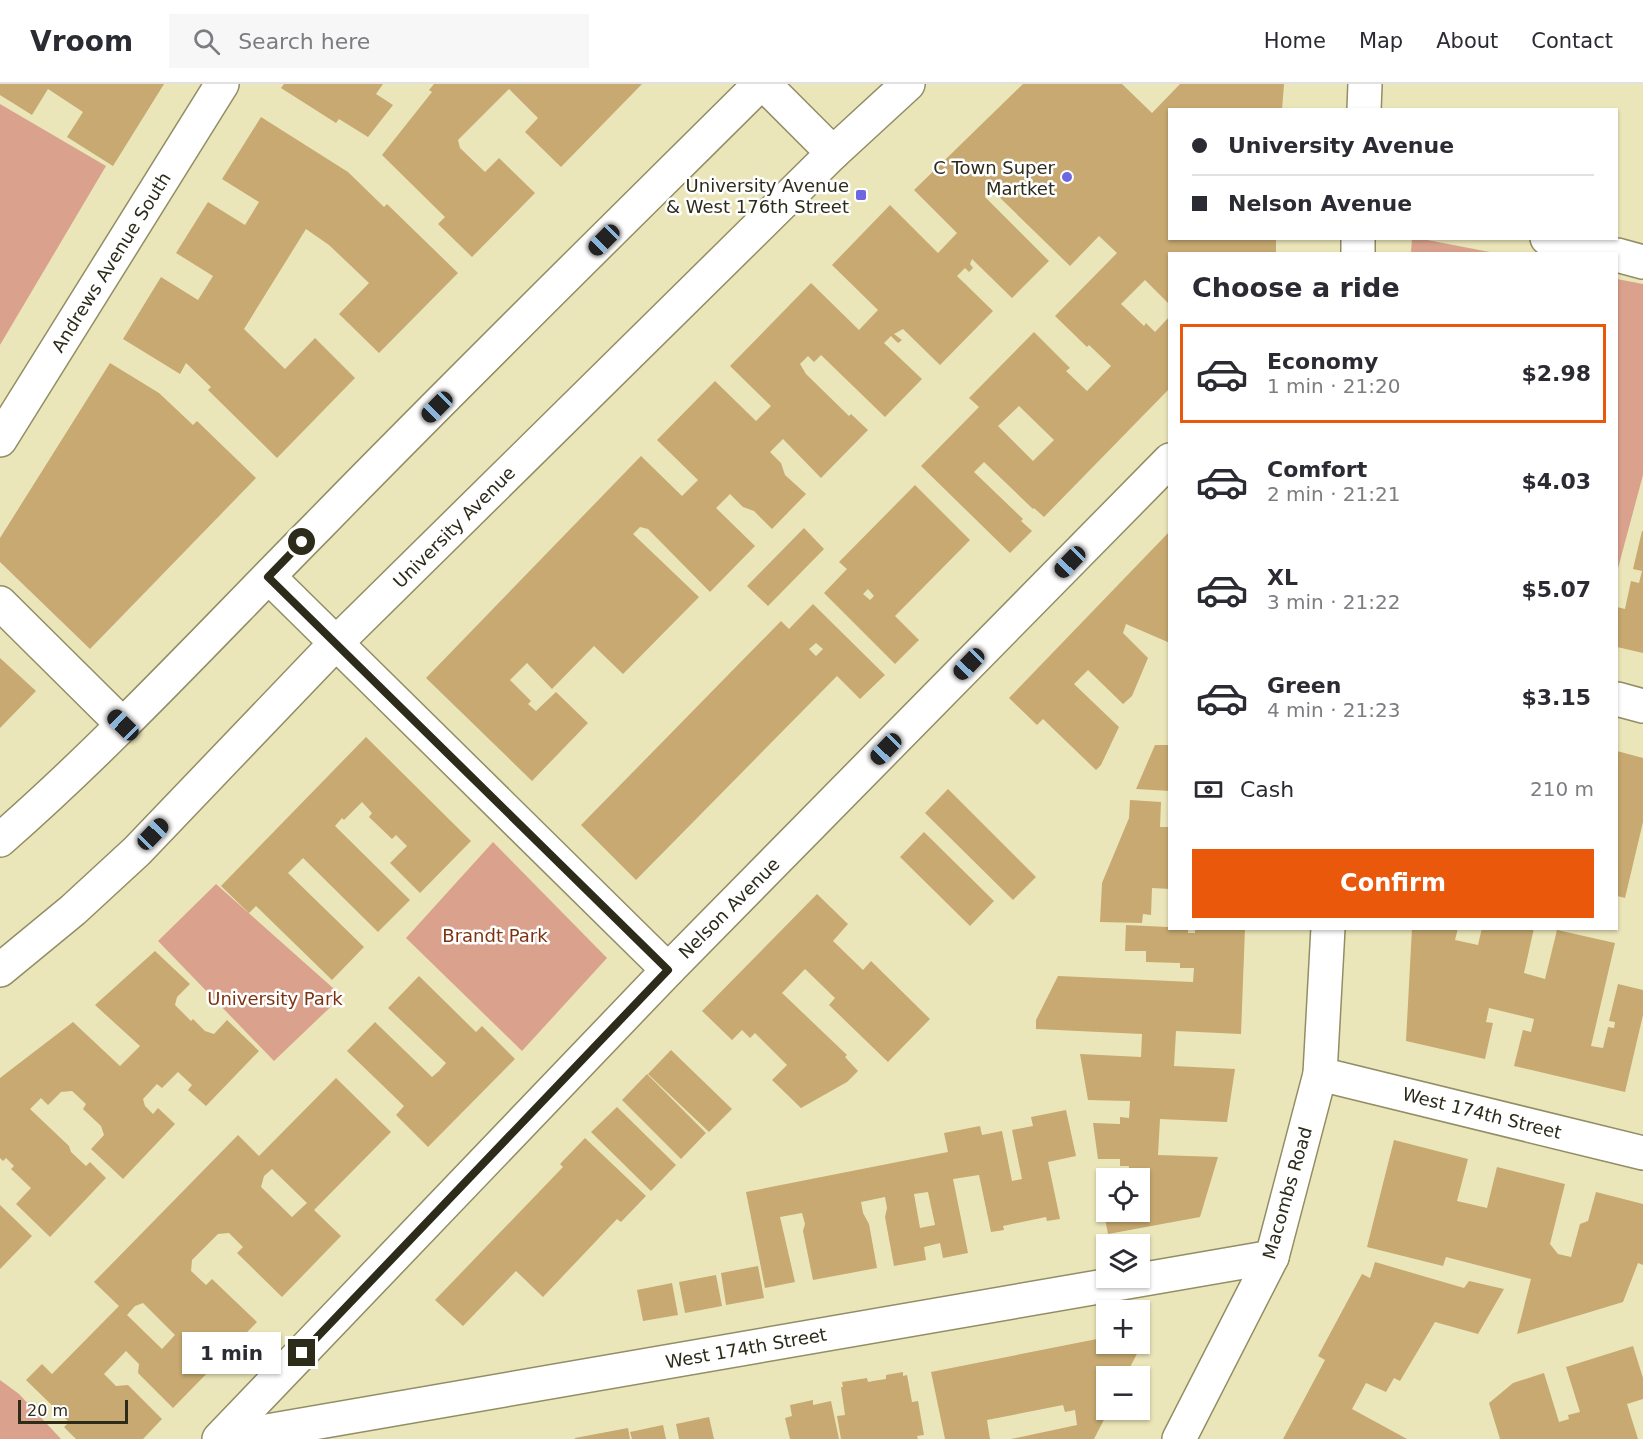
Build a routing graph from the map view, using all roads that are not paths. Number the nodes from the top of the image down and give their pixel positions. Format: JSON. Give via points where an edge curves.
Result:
{"nodes":[{"id":1,"x":222,"y":84,"type":"edge"},
{"id":2,"x":760,"y":84,"type":"edge"},
{"id":3,"x":764,"y":84,"type":"edge"},
{"id":4,"x":908,"y":84,"type":"edge"},
{"id":5,"x":1365,"y":84,"type":"edge"},
{"id":6,"x":1364,"y":108,"type":"edge"},
{"id":7,"x":833,"y":153,"type":"junction"},
{"id":8,"x":1555,"y":240,"type":"edge"},
{"id":9,"x":1602,"y":252,"type":"edge"},
{"id":10,"x":1618,"y":255,"type":"edge"},
{"id":11,"x":1643,"y":261,"type":"edge"},
{"id":12,"x":0,"y":440,"type":"edge"},
{"id":13,"x":1168,"y":462,"type":"edge"},
{"id":14,"x":268,"y":577,"type":"junction"},
{"id":15,"x":0,"y":603,"type":"edge"},
{"id":16,"x":335,"y":644,"type":"junction"},
{"id":17,"x":1618,"y":699,"type":"edge"},
{"id":18,"x":1643,"y":706,"type":"edge"},
{"id":19,"x":123,"y":725,"type":"junction"},
{"id":20,"x":0,"y":840,"type":"edge"},
{"id":21,"x":1328,"y":930,"type":"edge"},
{"id":22,"x":0,"y":970,"type":"edge"},
{"id":23,"x":668,"y":970,"type":"junction"},
{"id":24,"x":1320,"y":1074,"type":"junction"},
{"id":25,"x":1643,"y":1153,"type":"edge"},
{"id":26,"x":1272,"y":1257,"type":"junction"},
{"id":27,"x":220,"y":1439,"type":"edge"},
{"id":28,"x":1179,"y":1439,"type":"edge"}],
"edges":[{"from":1,"to":12,"type":"street","name":"Andrews Avenue South"},
{"from":2,"to":14,"type":"street"},
{"from":3,"to":7,"type":"street"},
{"from":4,"to":7,"type":"street","name":"University Avenue"},
{"from":5,"to":6,"type":"street"},
{"from":7,"to":16,"type":"street","name":"University Avenue"},
{"from":8,"to":9,"type":"street"},
{"from":10,"to":11,"type":"street"},
{"from":13,"to":23,"type":"street","name":"Nelson Avenue"},
{"from":14,"to":16,"type":"street"},
{"from":14,"to":19,"type":"street"},
{"from":15,"to":19,"type":"street"},
{"from":16,"to":22,"type":"street","name":"University Avenue","via":[[137,851]]},
{"from":16,"to":23,"type":"street"},
{"from":17,"to":18,"type":"street"},
{"from":19,"to":20,"type":"street"},
{"from":21,"to":24,"type":"street","name":"Macombs Road"},
{"from":23,"to":27,"type":"street","name":"Nelson Avenue"},
{"from":24,"to":25,"type":"street","name":"West 174th Street"},
{"from":24,"to":26,"type":"street","name":"Macombs Road"},
{"from":26,"to":27,"type":"street","name":"West 174th Street"},
{"from":26,"to":28,"type":"street","name":"Macombs Road"}]}
